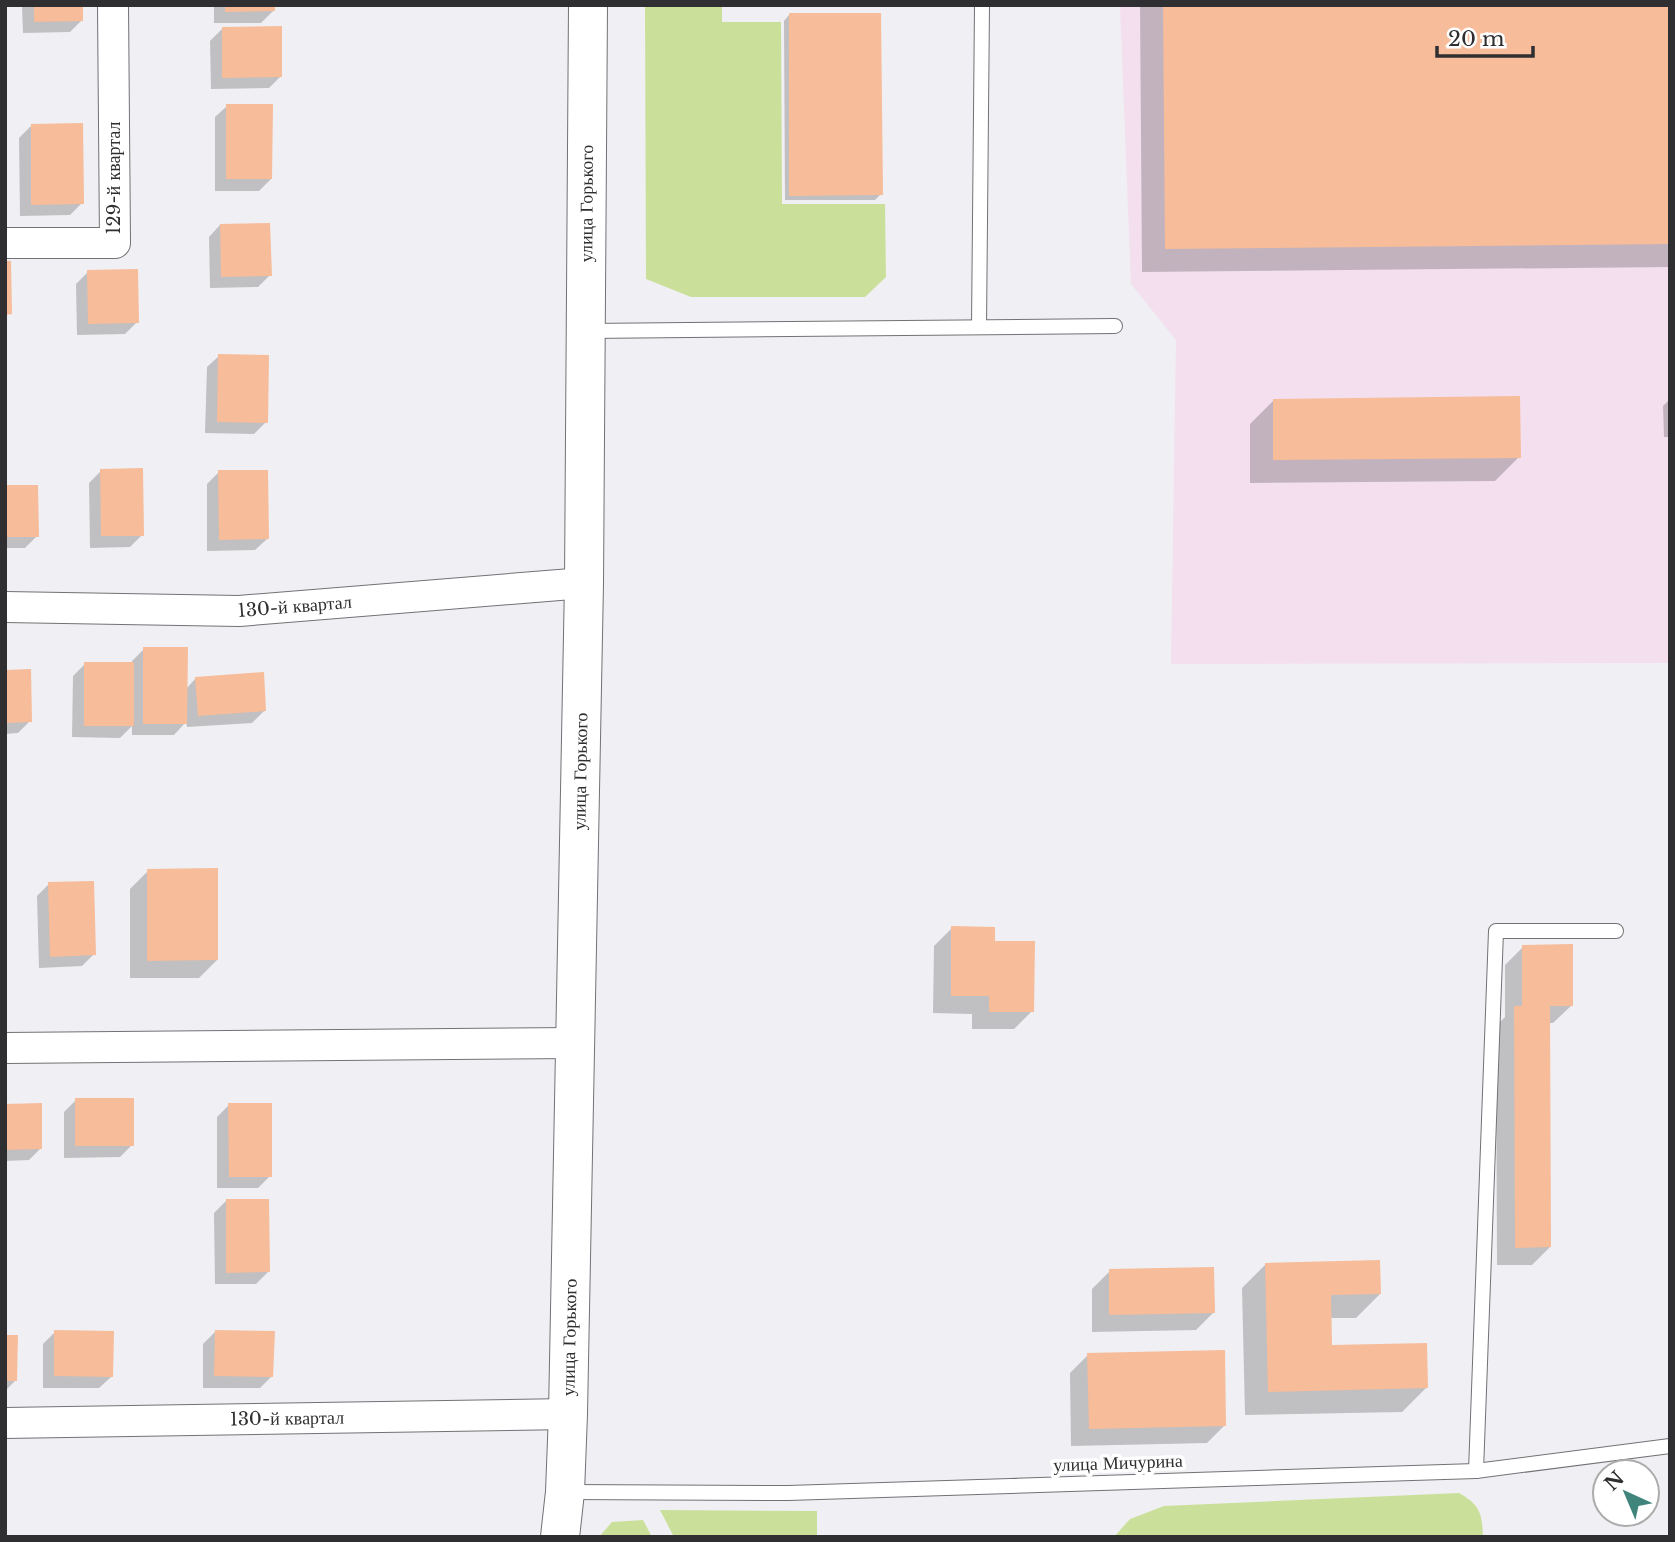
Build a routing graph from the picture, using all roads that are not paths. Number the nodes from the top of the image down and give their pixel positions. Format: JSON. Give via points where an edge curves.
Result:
{"nodes":[{"id":1,"x":113,"y":5,"type":"edge"},
{"id":2,"x":588,"y":5,"type":"edge"},
{"id":3,"x":982,"y":5,"type":"edge"},
{"id":4,"x":5,"y":243,"type":"edge"},
{"id":5,"x":1115,"y":326,"type":"dead end"},
{"id":6,"x":979,"y":327,"type":"junction"},
{"id":7,"x":586,"y":331,"type":"junction"},
{"id":8,"x":584,"y":583,"type":"junction"},
{"id":9,"x":5,"y":607,"type":"edge"},
{"id":10,"x":1616,"y":931,"type":"dead end"},
{"id":11,"x":575,"y":1043,"type":"junction"},
{"id":12,"x":5,"y":1048,"type":"edge"},
{"id":13,"x":568,"y":1414,"type":"junction"},
{"id":14,"x":5,"y":1423,"type":"edge"},
{"id":15,"x":1670,"y":1446,"type":"edge"},
{"id":16,"x":1476,"y":1471,"type":"junction"},
{"id":17,"x":565,"y":1492,"type":"junction"},
{"id":18,"x":560,"y":1537,"type":"edge"}],
"edges":[{"from":1,"to":4,"type":"street","name":"129-й квартал","via":[[115,243]]},
{"from":2,"to":7,"type":"main road","name":"улица Горького"},
{"from":3,"to":6,"type":"lane"},
{"from":5,"to":6,"type":"lane"},
{"from":6,"to":7,"type":"lane"},
{"from":7,"to":8,"type":"main road","name":"улица Горького"},
{"from":8,"to":9,"type":"street","name":"130-й квартал","via":[[239,611]]},
{"from":8,"to":11,"type":"main road","name":"улица Горького"},
{"from":10,"to":16,"type":"lane","via":[[1496,931]]},
{"from":11,"to":12,"type":"street"},
{"from":11,"to":13,"type":"main road","name":"улица Горького"},
{"from":13,"to":14,"type":"street","name":"130-й квартал"},
{"from":13,"to":17,"type":"main road","name":"улица Горького"},
{"from":15,"to":16,"type":"lane","name":"улица Мичурина"},
{"from":16,"to":17,"type":"lane","name":"улица Мичурина","via":[[788,1493]]},
{"from":17,"to":18,"type":"main road","name":"улица Горького"}]}
